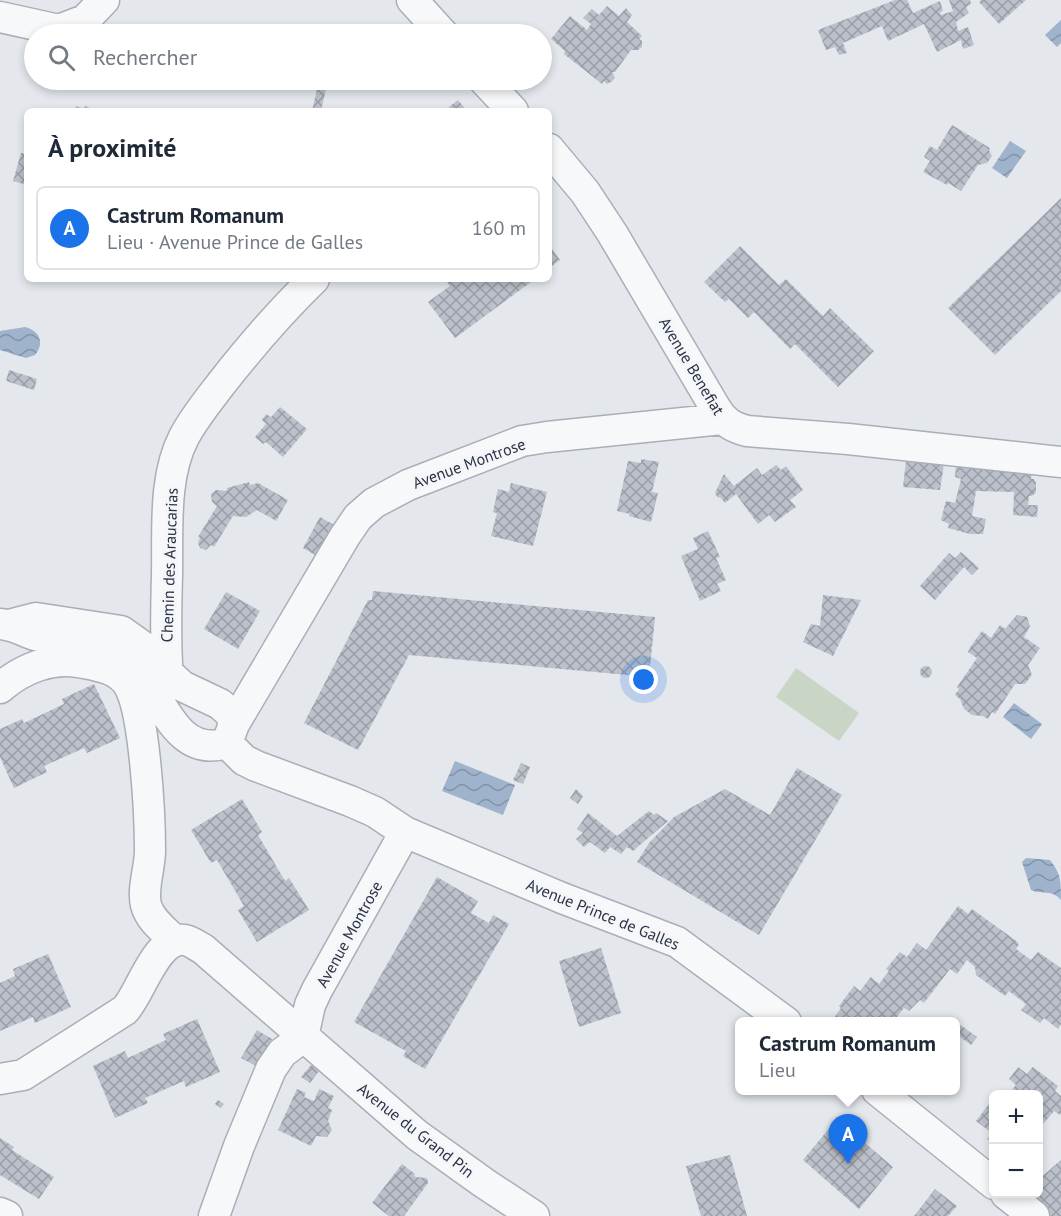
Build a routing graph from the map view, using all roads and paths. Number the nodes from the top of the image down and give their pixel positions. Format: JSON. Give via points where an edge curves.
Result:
{"nodes":[{"id":1,"x":104,"y":0,"type":"edge"},
{"id":2,"x":412,"y":0,"type":"edge"},
{"id":3,"x":0,"y":17,"type":"edge"},
{"id":4,"x":32,"y":24,"type":"edge"},
{"id":5,"x":75,"y":24,"type":"edge"},
{"id":6,"x":434,"y":24,"type":"edge"},
{"id":7,"x":490,"y":93,"type":"edge"},
{"id":8,"x":509,"y":108,"type":"edge"},
{"id":9,"x":552,"y":153,"type":"edge"},
{"id":10,"x":311,"y":282,"type":"edge"},
{"id":11,"x":722,"y":419,"type":"junction"},
{"id":12,"x":1061,"y":462,"type":"edge"},
{"id":13,"x":166,"y":617,"type":"junction"},
{"id":14,"x":4,"y":624,"type":"edge"},
{"id":15,"x":131,"y":636,"type":"junction"},
{"id":16,"x":167,"y":672,"type":"junction"},
{"id":17,"x":0,"y":688,"type":"edge"},
{"id":18,"x":170,"y":720,"type":"junction"},
{"id":19,"x":230,"y":734,"type":"junction"},
{"id":20,"x":405,"y":832,"type":"junction"},
{"id":21,"x":174,"y":940,"type":"junction"},
{"id":22,"x":779,"y":1017,"type":"edge"},
{"id":23,"x":303,"y":1036,"type":"junction"},
{"id":24,"x":0,"y":1079,"type":"edge"},
{"id":25,"x":883,"y":1095,"type":"edge"},
{"id":26,"x":989,"y":1181,"type":"edge"},
{"id":27,"x":1011,"y":1198,"type":"edge"},
{"id":28,"x":0,"y":1213,"type":"edge"},
{"id":29,"x":7,"y":1216,"type":"edge"},
{"id":30,"x":214,"y":1216,"type":"edge"},
{"id":31,"x":534,"y":1216,"type":"edge"},
{"id":32,"x":1034,"y":1216,"type":"edge"}],
"edges":[{"from":1,"to":5,"type":"street","via":[[85,20]]},
{"from":2,"to":6,"type":"street"},
{"from":3,"to":4,"type":"street"},
{"from":7,"to":8,"type":"street"},
{"from":9,"to":11,"type":"street","name":"Avenue Benefiat","via":[[612,232]]},
{"from":10,"to":13,"type":"street","name":"Chemin des Araucarias","via":[[247,351],[184,438],[174,465],[170,493]]},
{"from":11,"to":12,"type":"street","name":"Avenue Benefiat","via":[[747,431]]},
{"from":11,"to":19,"type":"street","name":"Avenue Montrose","via":[[522,441],[374,502],[345,536]]},
{"from":13,"to":15,"type":"street","via":[[154,628]]},
{"from":13,"to":16,"type":"street","name":"Chemin des Araucarias"},
{"from":14,"to":15,"type":"street","via":[[36,618],[105,627]]},
{"from":14,"to":18,"type":"street","via":[[35,635],[100,645],[124,655],[145,675]]},
{"from":15,"to":16,"type":"street"},
{"from":16,"to":18,"type":"street","name":"Chemin des Araucarias"},
{"from":16,"to":19,"type":"street","via":[[192,692],[220,704],[230,713]]},
{"from":17,"to":21,"type":"street","via":[[36,666],[77,661],[105,667],[128,684],[141,726],[143,750],[150,852],[145,897],[152,918]]},
{"from":18,"to":19,"type":"street","via":[[185,735],[208,746]]},
{"from":19,"to":20,"type":"street","via":[[235,753],[256,766],[375,812]]},
{"from":20,"to":22,"type":"street","name":"Avenue Prince de Galles","via":[[677,942]]},
{"from":20,"to":23,"type":"street","name":"Avenue Montrose","via":[[317,990]]},
{"from":21,"to":23,"type":"street","name":"Avenue du Grand Pin","via":[[186,940],[202,949]]},
{"from":21,"to":24,"type":"street","via":[[153,963],[134,1001],[125,1010],[23,1075]]},
{"from":23,"to":30,"type":"street","via":[[282,1053],[271,1069]]},
{"from":23,"to":31,"type":"street","name":"Avenue du Grand Pin","via":[[417,1135]]},
{"from":25,"to":26,"type":"street"},
{"from":27,"to":32,"type":"street"},
{"from":28,"to":29,"type":"street"}]}
